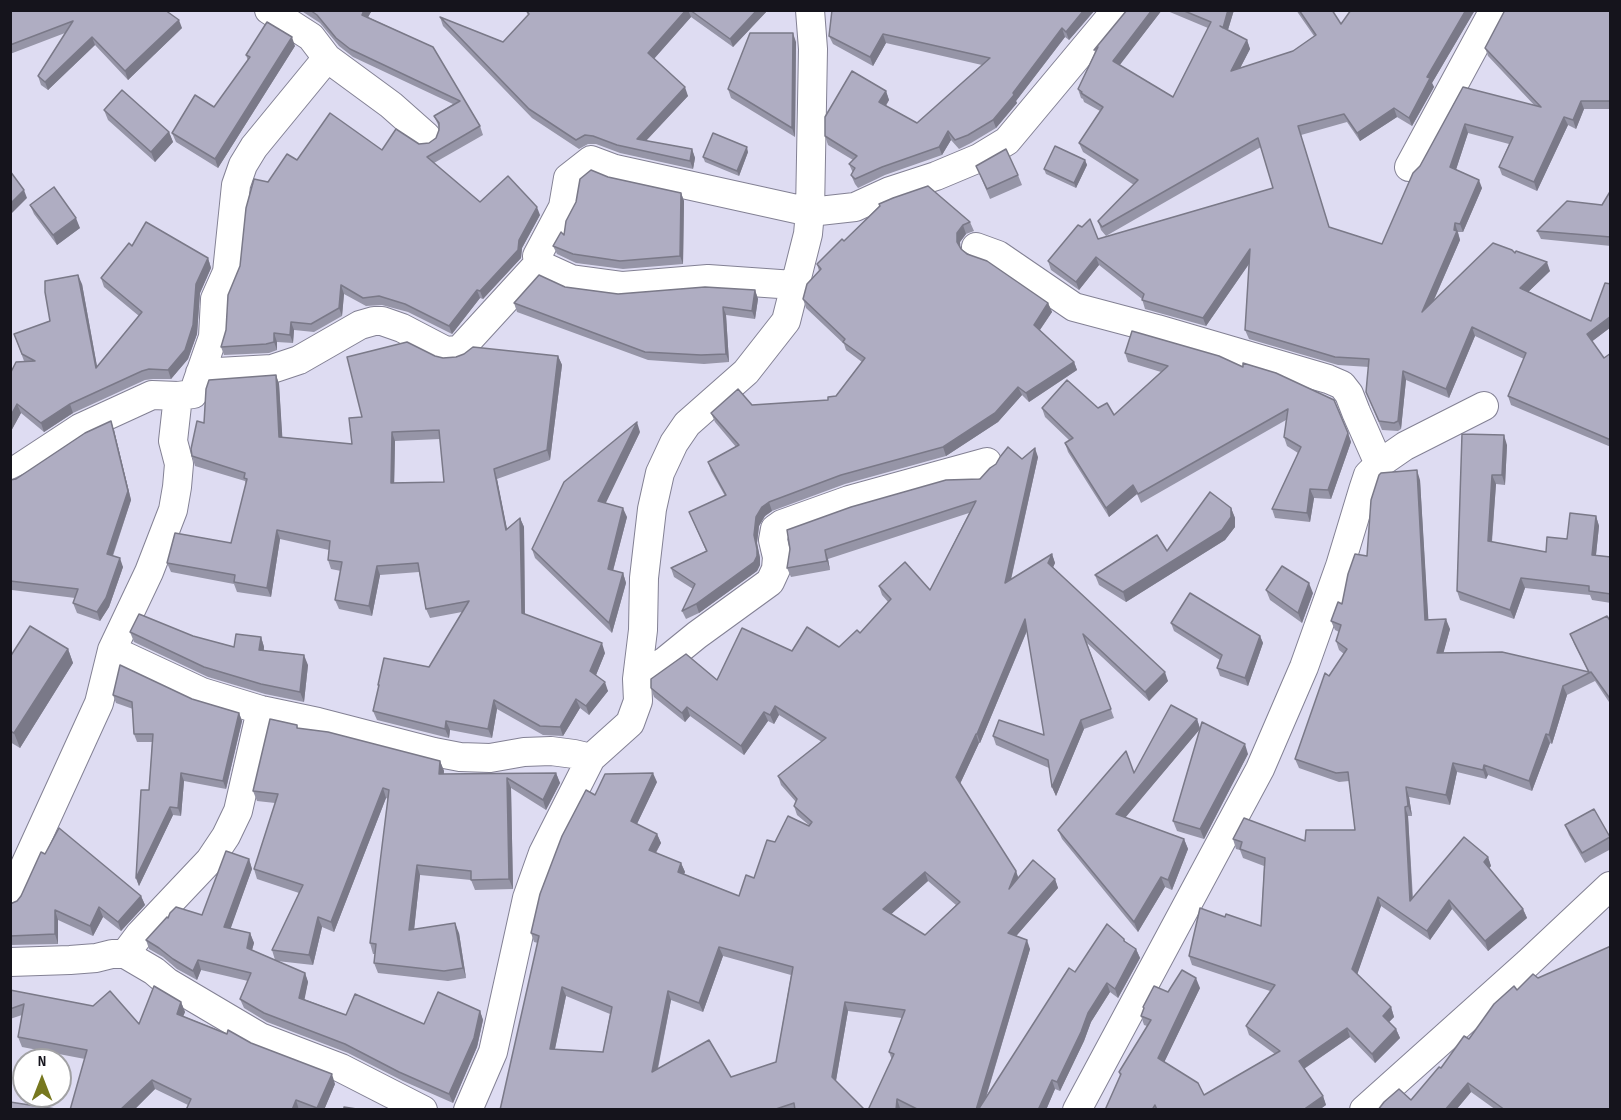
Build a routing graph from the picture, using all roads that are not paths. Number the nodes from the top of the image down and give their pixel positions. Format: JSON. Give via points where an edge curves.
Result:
{"nodes":[{"id":1,"x":269,"y":10,"type":"edge"},
{"id":2,"x":810,"y":10,"type":"edge"},
{"id":3,"x":1117,"y":10,"type":"edge"},
{"id":4,"x":1494,"y":10,"type":"edge"},
{"id":5,"x":327,"y":58,"type":"junction"},
{"id":6,"x":426,"y":136,"type":"dead end"},
{"id":7,"x":1409,"y":167,"type":"dead end"},
{"id":8,"x":810,"y":212,"type":"junction"},
{"id":9,"x":976,"y":247,"type":"dead end"},
{"id":10,"x":538,"y":264,"type":"junction"},
{"id":11,"x":794,"y":285,"type":"junction"},
{"id":12,"x":200,"y":374,"type":"junction"},
{"id":13,"x":178,"y":396,"type":"junction"},
{"id":14,"x":1484,"y":405,"type":"dead end"},
{"id":15,"x":987,"y":462,"type":"dead end"},
{"id":16,"x":1379,"y":464,"type":"junction"},
{"id":17,"x":10,"y":474,"type":"edge"},
{"id":18,"x":112,"y":650,"type":"junction"},
{"id":19,"x":637,"y":679,"type":"junction"},
{"id":20,"x":261,"y":710,"type":"junction"},
{"id":21,"x":591,"y":758,"type":"junction"},
{"id":22,"x":1611,"y":886,"type":"edge"},
{"id":23,"x":10,"y":898,"type":"edge"},
{"id":24,"x":125,"y":954,"type":"junction"},
{"id":25,"x":10,"y":962,"type":"edge"},
{"id":26,"x":477,"y":1106,"type":"edge"},
{"id":27,"x":423,"y":1110,"type":"edge"},
{"id":28,"x":1077,"y":1110,"type":"edge"},
{"id":29,"x":1364,"y":1110,"type":"edge"}],
"edges":[{"from":1,"to":5,"type":"street","via":[[311,37]]},
{"from":2,"to":8,"type":"street"},
{"from":3,"to":8,"type":"street","via":[[1006,141],[979,158],[855,207]]},
{"from":4,"to":7,"type":"street"},
{"from":5,"to":6,"type":"street"},
{"from":5,"to":12,"type":"street","via":[[243,165],[236,185],[227,272],[215,299],[213,337]]},
{"from":8,"to":10,"type":"street","via":[[615,169],[591,160],[568,178],[563,207],[537,256]]},
{"from":8,"to":11,"type":"street"},
{"from":9,"to":16,"type":"street","via":[[998,255],[1074,307],[1342,385]]},
{"from":10,"to":11,"type":"street","via":[[571,279],[623,286],[708,279]]},
{"from":10,"to":12,"type":"street","via":[[462,347],[453,351],[402,328],[374,321],[299,360],[272,369]]},
{"from":11,"to":19,"type":"street","via":[[786,321],[746,372],[687,424],[660,473],[644,579]]},
{"from":12,"to":13,"type":"street","via":[[193,394]]},
{"from":13,"to":17,"type":"street","via":[[152,395],[80,428]]},
{"from":13,"to":18,"type":"street","via":[[173,441],[179,464],[173,510],[149,573]]},
{"from":14,"to":16,"type":"street"},
{"from":15,"to":19,"type":"street","via":[[849,500],[782,524],[775,529],[776,569],[770,582]]},
{"from":16,"to":28,"type":"street","via":[[1368,475],[1304,667],[1260,769]]},
{"from":18,"to":20,"type":"street","via":[[202,692]]},
{"from":18,"to":23,"type":"street","via":[[99,703]]},
{"from":19,"to":21,"type":"street","via":[[638,701],[630,723]]},
{"from":20,"to":21,"type":"street","via":[[460,757],[490,759],[551,752]]},
{"from":20,"to":24,"type":"street","via":[[238,811],[226,836],[210,860]]},
{"from":21,"to":26,"type":"street","via":[[543,853],[527,898]]},
{"from":22,"to":29,"type":"street"},
{"from":24,"to":25,"type":"street"},
{"from":24,"to":27,"type":"street","via":[[260,1037],[341,1068]]}]}
